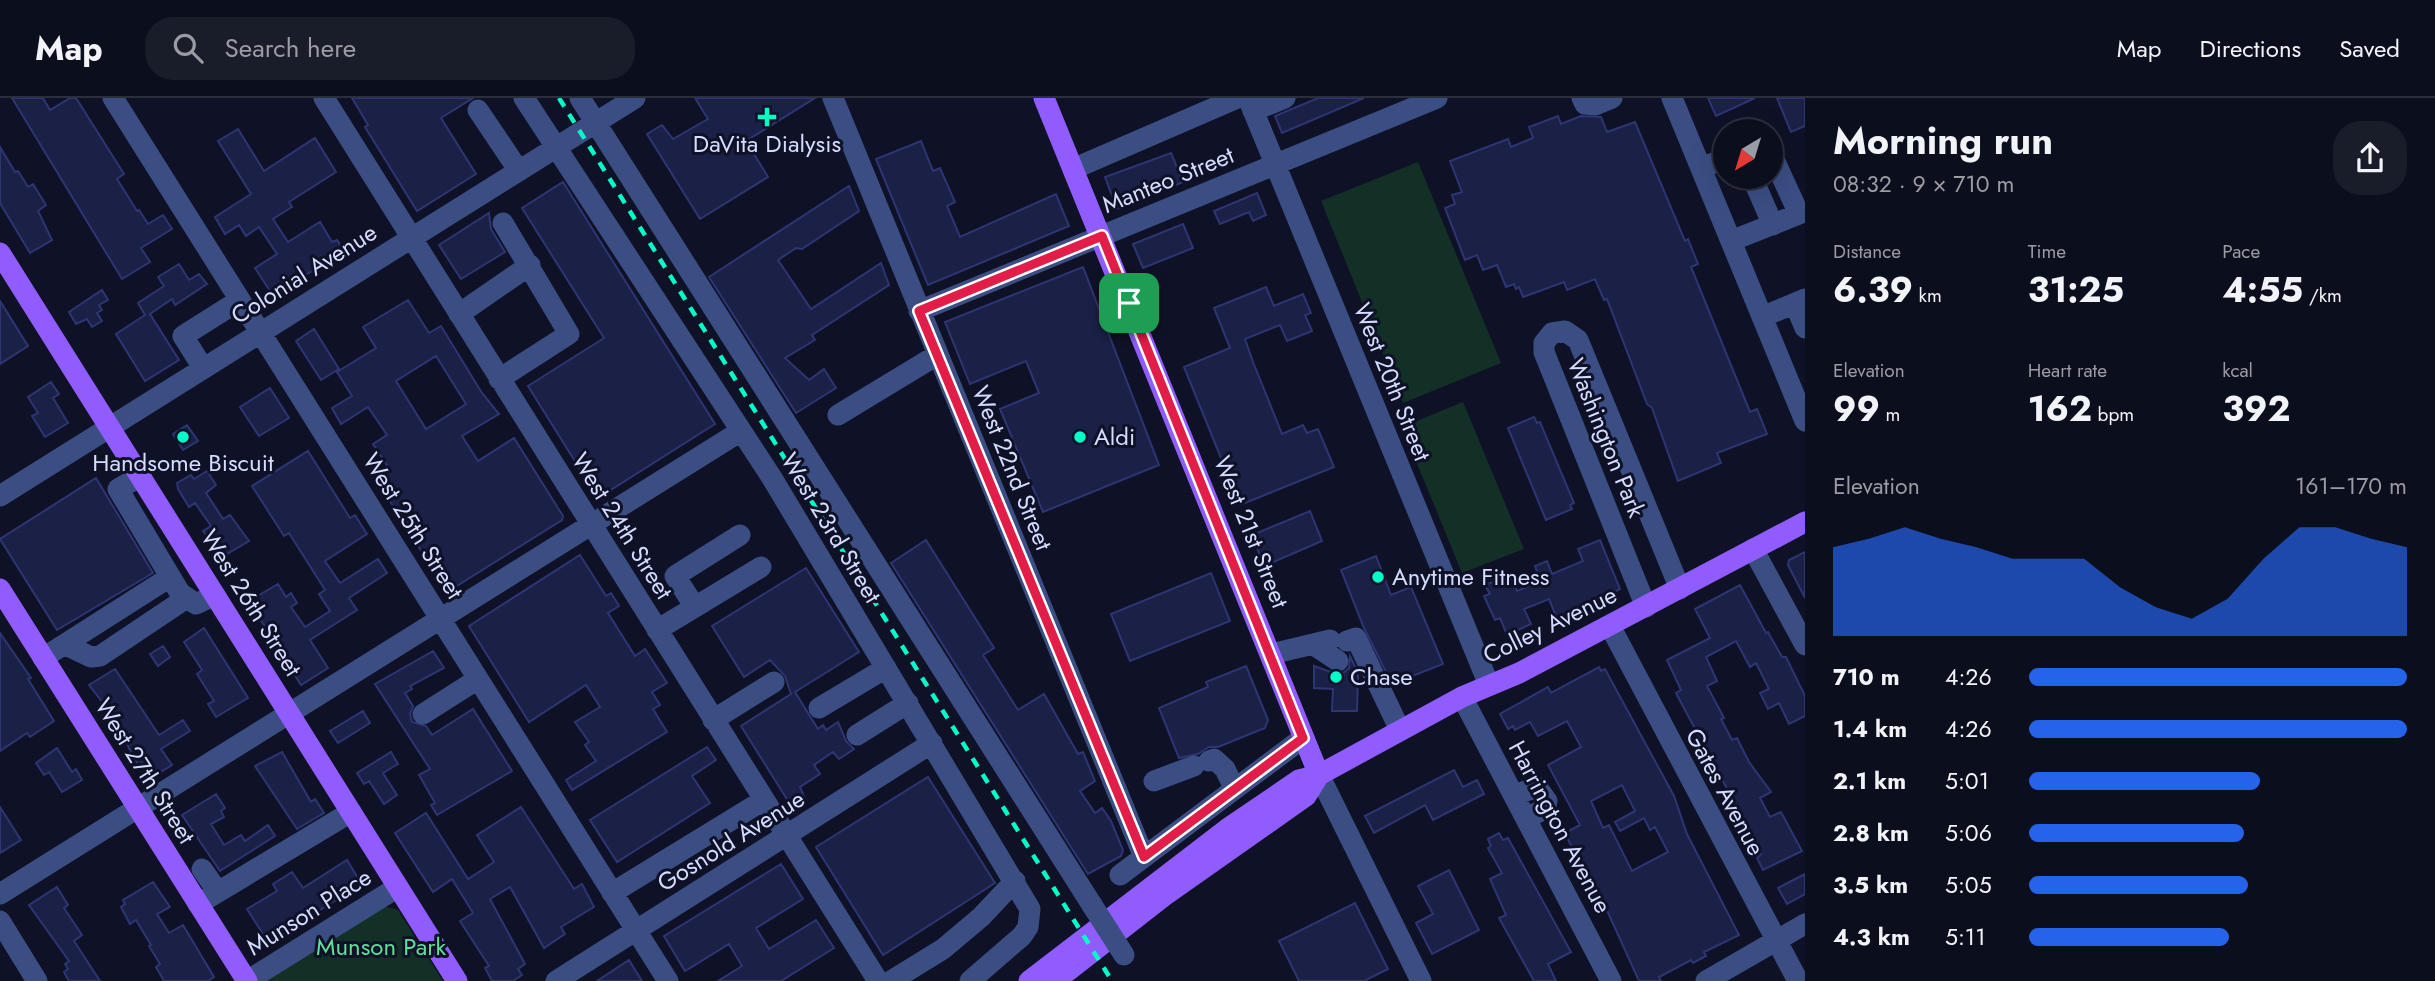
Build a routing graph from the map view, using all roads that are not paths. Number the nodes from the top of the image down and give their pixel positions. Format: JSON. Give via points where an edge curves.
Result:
{"nodes":[{"id":1,"x":113,"y":98,"type":"edge"},
{"id":2,"x":324,"y":98,"type":"edge"},
{"id":3,"x":524,"y":98,"type":"edge"},
{"id":4,"x":580,"y":98,"type":"edge"},
{"id":5,"x":635,"y":98,"type":"edge"},
{"id":6,"x":833,"y":98,"type":"edge"},
{"id":7,"x":1044,"y":98,"type":"edge"},
{"id":8,"x":1284,"y":98,"type":"edge"},
{"id":9,"x":1437,"y":98,"type":"edge"},
{"id":10,"x":1582,"y":98,"type":"edge"},
{"id":11,"x":1612,"y":98,"type":"edge"},
{"id":12,"x":1672,"y":98,"type":"edge"},
{"id":13,"x":1246,"y":102,"type":"edge"},
{"id":14,"x":478,"y":110,"type":"dead end"},
{"id":15,"x":596,"y":123,"type":"junction"},
{"id":16,"x":556,"y":149,"type":"junction"},
{"id":17,"x":1713,"y":163,"type":"edge"},
{"id":18,"x":1274,"y":165,"type":"junction"},
{"id":19,"x":1701,"y":168,"type":"junction"},
{"id":20,"x":1073,"y":169,"type":"junction"},
{"id":21,"x":519,"y":171,"type":"junction"},
{"id":22,"x":1783,"y":179,"type":"edge"},
{"id":23,"x":1757,"y":189,"type":"edge"},
{"id":24,"x":503,"y":223,"type":"dead end"},
{"id":25,"x":1773,"y":225,"type":"junction"},
{"id":26,"x":1102,"y":236,"type":"junction"},
{"id":27,"x":411,"y":238,"type":"junction"},
{"id":28,"x":1731,"y":241,"type":"junction"},
{"id":29,"x":0,"y":253,"type":"edge"},
{"id":30,"x":530,"y":265,"type":"junction"},
{"id":31,"x":240,"y":300,"type":"junction"},
{"id":32,"x":1800,"y":301,"type":"edge"},
{"id":33,"x":919,"y":311,"type":"junction"},
{"id":34,"x":459,"y":314,"type":"junction"},
{"id":35,"x":1762,"y":317,"type":"junction"},
{"id":36,"x":1805,"y":328,"type":"edge"},
{"id":37,"x":260,"y":332,"type":"junction"},
{"id":38,"x":937,"y":355,"type":"junction"},
{"id":39,"x":203,"y":368,"type":"junction"},
{"id":40,"x":1797,"y":378,"type":"edge"},
{"id":41,"x":499,"y":379,"type":"junction"},
{"id":42,"x":838,"y":415,"type":"dead end"},
{"id":43,"x":1805,"y":420,"type":"edge"},
{"id":44,"x":109,"y":427,"type":"junction"},
{"id":45,"x":741,"y":432,"type":"junction"},
{"id":46,"x":141,"y":476,"type":"junction"},
{"id":47,"x":0,"y":496,"type":"edge"},
{"id":48,"x":1805,"y":522,"type":"edge"},
{"id":49,"x":591,"y":525,"type":"junction"},
{"id":50,"x":740,"y":535,"type":"dead end"},
{"id":51,"x":1753,"y":549,"type":"junction"},
{"id":52,"x":761,"y":567,"type":"dead end"},
{"id":53,"x":170,"y":577,"type":"junction"},
{"id":54,"x":0,"y":589,"type":"edge"},
{"id":55,"x":1680,"y":589,"type":"junction"},
{"id":56,"x":215,"y":595,"type":"junction"},
{"id":57,"x":185,"y":599,"type":"junction"},
{"id":58,"x":695,"y":607,"type":"junction"},
{"id":59,"x":1646,"y":607,"type":"junction"},
{"id":60,"x":440,"y":619,"type":"junction"},
{"id":61,"x":1610,"y":626,"type":"junction"},
{"id":62,"x":657,"y":629,"type":"junction"},
{"id":63,"x":66,"y":645,"type":"junction"},
{"id":64,"x":1805,"y":645,"type":"edge"},
{"id":65,"x":1271,"y":654,"type":"junction"},
{"id":66,"x":43,"y":657,"type":"junction"},
{"id":67,"x":886,"y":668,"type":"junction"},
{"id":68,"x":478,"y":679,"type":"junction"},
{"id":69,"x":774,"y":682,"type":"dead end"},
{"id":70,"x":1489,"y":685,"type":"junction"},
{"id":71,"x":1462,"y":697,"type":"junction"},
{"id":72,"x":908,"y":703,"type":"junction"},
{"id":73,"x":819,"y":708,"type":"dead end"},
{"id":74,"x":289,"y":713,"type":"junction"},
{"id":75,"x":423,"y":714,"type":"dead end"},
{"id":76,"x":713,"y":720,"type":"junction"},
{"id":77,"x":1400,"y":730,"type":"junction"},
{"id":78,"x":857,"y":735,"type":"dead end"},
{"id":79,"x":1303,"y":738,"type":"junction"},
{"id":80,"x":932,"y":743,"type":"junction"},
{"id":81,"x":1319,"y":775,"type":"junction"},
{"id":82,"x":1154,"y":781,"type":"dead end"},
{"id":83,"x":1234,"y":788,"type":"junction"},
{"id":84,"x":764,"y":800,"type":"junction"},
{"id":85,"x":138,"y":808,"type":"junction"},
{"id":86,"x":351,"y":812,"type":"junction"},
{"id":87,"x":787,"y":837,"type":"junction"},
{"id":88,"x":1144,"y":857,"type":"junction"},
{"id":89,"x":202,"y":869,"type":"dead end"},
{"id":90,"x":1120,"y":875,"type":"dead end"},
{"id":91,"x":1015,"y":881,"type":"junction"},
{"id":92,"x":398,"y":887,"type":"junction"},
{"id":93,"x":218,"y":892,"type":"junction"},
{"id":94,"x":612,"y":893,"type":"junction"},
{"id":95,"x":0,"y":894,"type":"edge"},
{"id":96,"x":198,"y":904,"type":"junction"},
{"id":97,"x":0,"y":921,"type":"edge"},
{"id":98,"x":1805,"y":924,"type":"edge"},
{"id":99,"x":636,"y":931,"type":"junction"},
{"id":100,"x":1775,"y":942,"type":"junction"},
{"id":101,"x":1124,"y":955,"type":"dead end"},
{"id":102,"x":37,"y":981,"type":"edge"},
{"id":103,"x":247,"y":981,"type":"edge"},
{"id":104,"x":457,"y":981,"type":"edge"},
{"id":105,"x":556,"y":981,"type":"edge"},
{"id":106,"x":668,"y":981,"type":"edge"},
{"id":107,"x":878,"y":981,"type":"edge"},
{"id":108,"x":891,"y":981,"type":"edge"},
{"id":109,"x":971,"y":981,"type":"edge"},
{"id":110,"x":1029,"y":981,"type":"edge"},
{"id":111,"x":1055,"y":981,"type":"edge"},
{"id":112,"x":1421,"y":981,"type":"edge"},
{"id":113,"x":1611,"y":981,"type":"edge"},
{"id":114,"x":1706,"y":981,"type":"edge"},
{"id":115,"x":1798,"y":981,"type":"edge"}],
"edges":[{"from":1,"to":31,"type":"street","name":"West 25th Street"},
{"from":2,"to":27,"type":"street","name":"West 24th Street"},
{"from":3,"to":16,"type":"street","name":"West 23rd Street"},
{"from":4,"to":15,"type":"street"},
{"from":5,"to":15,"type":"street","name":"Colonial Avenue"},
{"from":6,"to":33,"type":"street","name":"West 22nd Street"},
{"from":7,"to":20,"type":"main road","name":"West 21st Street"},
{"from":8,"to":13,"type":"street"},
{"from":9,"to":18,"type":"street","name":"Manteo Street"},
{"from":10,"to":11,"type":"street","via":[[1585,104],[1595,105]]},
{"from":12,"to":19,"type":"street"},
{"from":13,"to":18,"type":"street","name":"West 20th Street"},
{"from":13,"to":20,"type":"street"},
{"from":14,"to":21,"type":"street"},
{"from":15,"to":16,"type":"street","name":"Colonial Avenue"},
{"from":15,"to":101,"type":"street","bridge":true},
{"from":16,"to":21,"type":"street","name":"Colonial Avenue"},
{"from":16,"to":45,"type":"street","name":"West 23rd Street"},
{"from":17,"to":19,"type":"street"},
{"from":18,"to":26,"type":"street","name":"Manteo Street"},
{"from":18,"to":70,"type":"street","name":"West 20th Street"},
{"from":19,"to":28,"type":"street"},
{"from":20,"to":26,"type":"main road","name":"West 21st Street"},
{"from":21,"to":27,"type":"street","name":"Colonial Avenue"},
{"from":22,"to":25,"type":"street","via":[[1799,214]]},
{"from":23,"to":25,"type":"street"},
{"from":24,"to":30,"type":"street"},
{"from":25,"to":28,"type":"street"},
{"from":26,"to":33,"type":"street","name":"Manteo Street"},
{"from":26,"to":65,"type":"main road","name":"West 21st Street"},
{"from":27,"to":34,"type":"street","name":"West 24th Street"},
{"from":27,"to":37,"type":"street","name":"Colonial Avenue"},
{"from":28,"to":35,"type":"street"},
{"from":29,"to":44,"type":"main road","name":"West 26th Street"},
{"from":30,"to":34,"type":"street"},
{"from":30,"to":41,"type":"street","via":[[569,334]]},
{"from":31,"to":37,"type":"street","name":"West 25th Street"},
{"from":31,"to":39,"type":"street","via":[[183,336]]},
{"from":32,"to":35,"type":"street"},
{"from":32,"to":36,"type":"street"},
{"from":33,"to":38,"type":"street","name":"West 22nd Street"},
{"from":34,"to":41,"type":"street","name":"West 24th Street"},
{"from":35,"to":40,"type":"street"},
{"from":37,"to":39,"type":"street","name":"Colonial Avenue"},
{"from":37,"to":60,"type":"street","name":"West 25th Street"},
{"from":38,"to":42,"type":"street"},
{"from":38,"to":88,"type":"street","name":"West 22nd Street"},
{"from":39,"to":44,"type":"street","name":"Colonial Avenue"},
{"from":40,"to":43,"type":"street"},
{"from":41,"to":49,"type":"street","name":"West 24th Street"},
{"from":44,"to":46,"type":"main road","name":"West 26th Street"},
{"from":44,"to":47,"type":"street","name":"Colonial Avenue"},
{"from":45,"to":49,"type":"street"},
{"from":45,"to":67,"type":"street","name":"West 23rd Street"},
{"from":46,"to":53,"type":"street","via":[[118,489]]},
{"from":46,"to":56,"type":"main road","name":"West 26th Street"},
{"from":48,"to":51,"type":"main road","name":"Colley Avenue"},
{"from":49,"to":60,"type":"street"},
{"from":49,"to":62,"type":"street","name":"West 24th Street"},
{"from":50,"to":58,"type":"street","via":[[675,576]]},
{"from":51,"to":55,"type":"main road","name":"Colley Avenue"},
{"from":51,"to":64,"type":"street"},
{"from":52,"to":58,"type":"street"},
{"from":53,"to":57,"type":"street"},
{"from":53,"to":63,"type":"street"},
{"from":54,"to":66,"type":"main road","name":"West 27th Street"},
{"from":55,"to":59,"type":"main road","name":"Colley Avenue"},
{"from":55,"to":59,"type":"street","name":"Washington Park","via":[[1578,340],[1565,331],[1552,333],[1544,352]]},
{"from":56,"to":57,"type":"street","via":[[196,604]]},
{"from":56,"to":74,"type":"main road","name":"West 26th Street"},
{"from":57,"to":63,"type":"street","via":[[100,656],[91,657]]},
{"from":58,"to":62,"type":"street"},
{"from":59,"to":61,"type":"main road","name":"Colley Avenue"},
{"from":60,"to":68,"type":"street","name":"West 25th Street"},
{"from":60,"to":74,"type":"street"},
{"from":61,"to":70,"type":"main road","name":"Colley Avenue"},
{"from":61,"to":100,"type":"street","name":"Gates Avenue"},
{"from":62,"to":76,"type":"street","name":"West 24th Street"},
{"from":63,"to":66,"type":"street"},
{"from":65,"to":77,"type":"street","via":[[1343,652]]},
{"from":65,"to":79,"type":"main road","name":"West 21st Street"},
{"from":66,"to":85,"type":"main road","name":"West 27th Street"},
{"from":67,"to":72,"type":"street","name":"West 23rd Street"},
{"from":67,"to":73,"type":"street"},
{"from":68,"to":75,"type":"street"},
{"from":68,"to":94,"type":"street","name":"West 25th Street"},
{"from":69,"to":76,"type":"street"},
{"from":70,"to":71,"type":"main road","name":"Colley Avenue"},
{"from":71,"to":77,"type":"main road","name":"Colley Avenue"},
{"from":71,"to":113,"type":"street","name":"Harrington Avenue"},
{"from":72,"to":78,"type":"street"},
{"from":72,"to":80,"type":"street","name":"West 23rd Street"},
{"from":74,"to":85,"type":"street"},
{"from":74,"to":86,"type":"main road","name":"West 26th Street"},
{"from":76,"to":84,"type":"street","name":"West 24th Street"},
{"from":77,"to":81,"type":"main road","name":"Colley Avenue"},
{"from":79,"to":81,"type":"main road","name":"West 21st Street"},
{"from":79,"to":83,"type":"street"},
{"from":80,"to":87,"type":"street","name":"Gosnold Avenue"},
{"from":80,"to":91,"type":"street","name":"West 23rd Street"},
{"from":81,"to":110,"type":"main road","name":"Colley Avenue","via":[[1299,780],[1227,829]]},
{"from":81,"to":111,"type":"main road","name":"Colley Avenue","via":[[1306,796]]},
{"from":81,"to":112,"type":"street","name":"West 21st Street"},
{"from":82,"to":83,"type":"street","via":[[1214,759]]},
{"from":83,"to":88,"type":"street"},
{"from":84,"to":87,"type":"street","name":"West 24th Street"},
{"from":84,"to":94,"type":"street"},
{"from":85,"to":95,"type":"street"},
{"from":85,"to":96,"type":"main road","name":"West 27th Street"},
{"from":86,"to":92,"type":"main road","name":"West 26th Street"},
{"from":86,"to":93,"type":"street"},
{"from":87,"to":99,"type":"street","name":"Gosnold Avenue"},
{"from":87,"to":107,"type":"street","name":"West 24th Street"},
{"from":88,"to":90,"type":"street"},
{"from":89,"to":93,"type":"street"},
{"from":91,"to":108,"type":"street","via":[[943,949]]},
{"from":91,"to":109,"type":"street","name":"West 23rd Street","via":[[1030,909],[1028,927]]},
{"from":92,"to":103,"type":"street","name":"Munson Place"},
{"from":92,"to":104,"type":"main road","name":"West 26th Street"},
{"from":93,"to":96,"type":"street"},
{"from":94,"to":99,"type":"street","name":"West 25th Street"},
{"from":96,"to":103,"type":"main road","name":"West 27th Street"},
{"from":97,"to":102,"type":"street"},
{"from":98,"to":100,"type":"street"},
{"from":99,"to":105,"type":"street","name":"Gosnold Avenue"},
{"from":99,"to":106,"type":"street","name":"West 25th Street"},
{"from":100,"to":114,"type":"street"},
{"from":100,"to":115,"type":"street","name":"Gates Avenue"}]}
